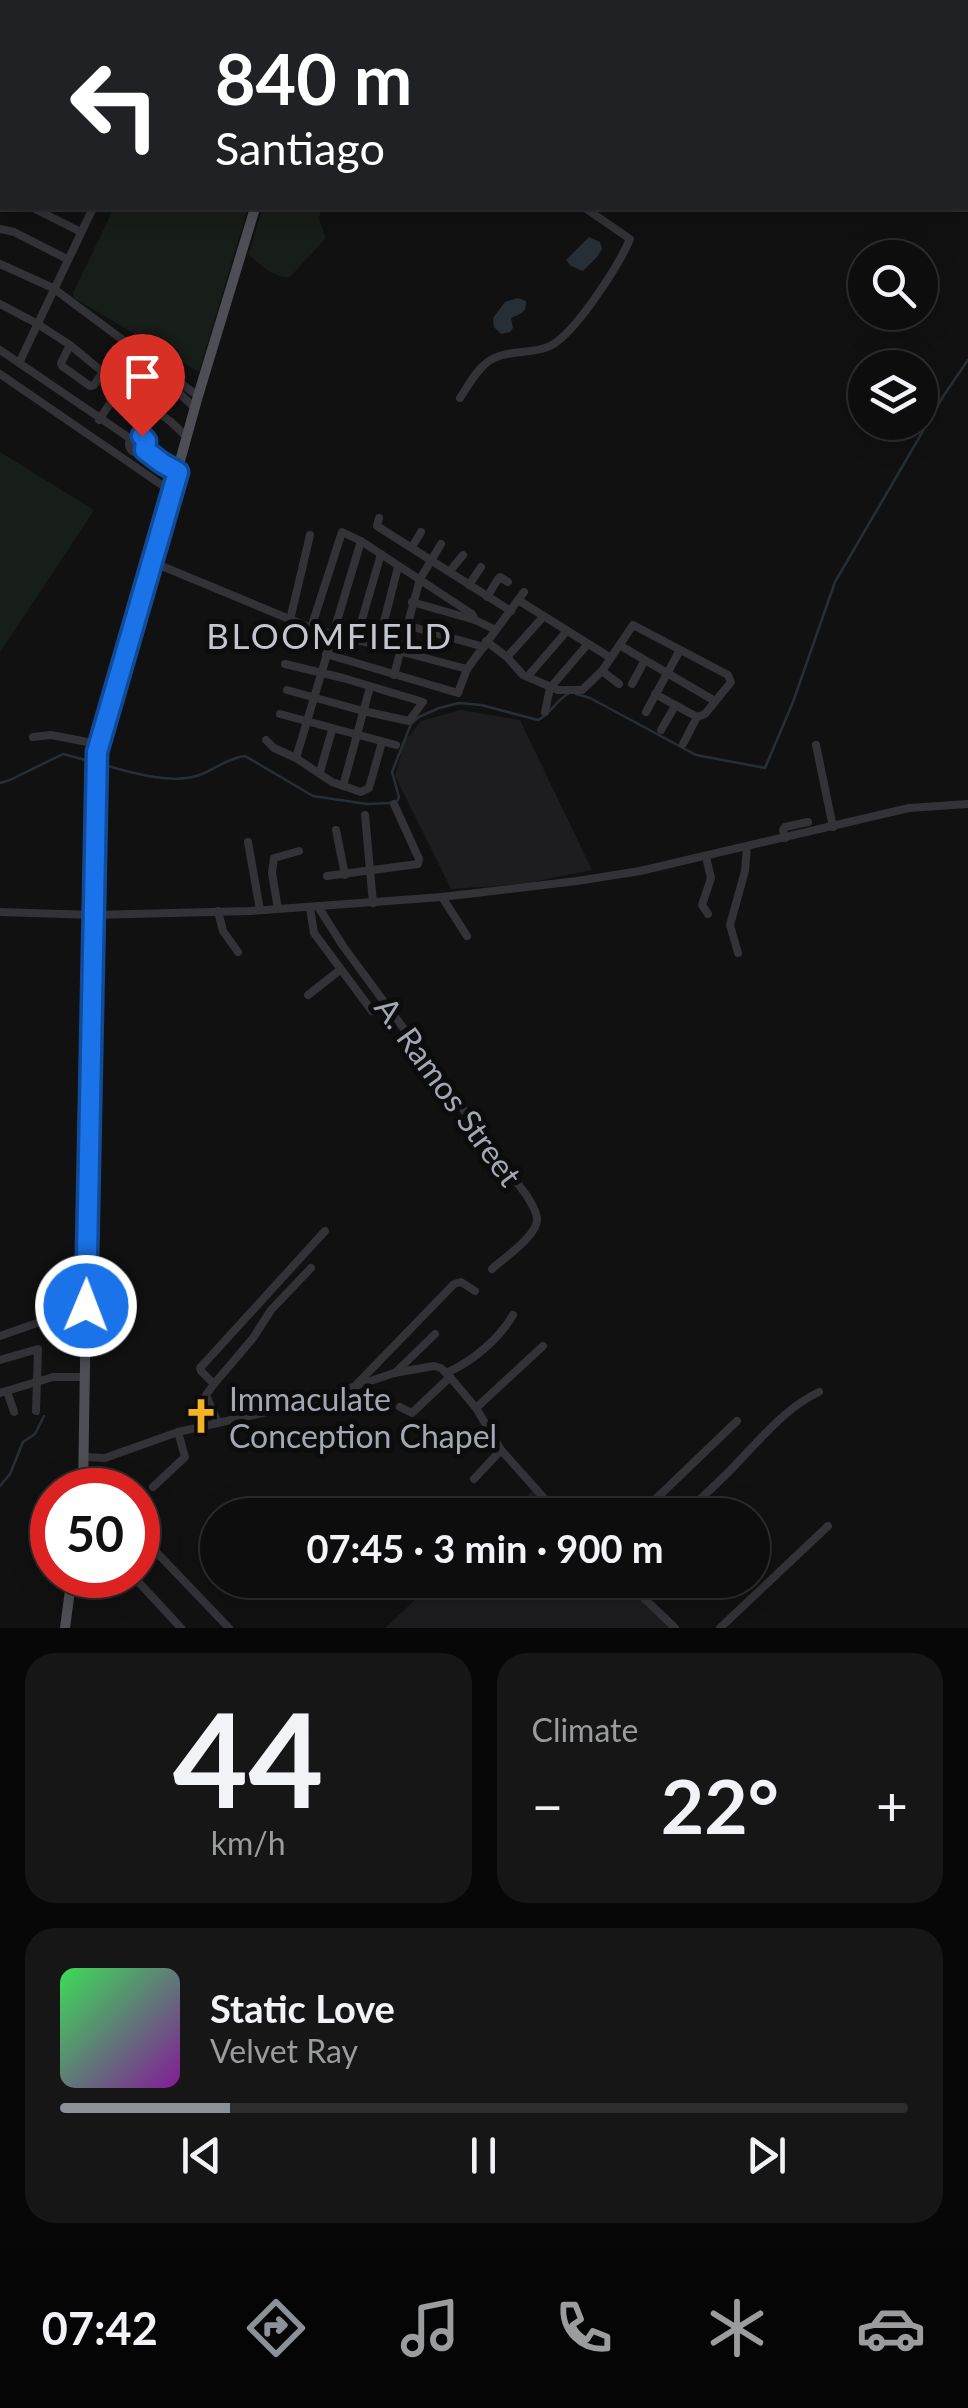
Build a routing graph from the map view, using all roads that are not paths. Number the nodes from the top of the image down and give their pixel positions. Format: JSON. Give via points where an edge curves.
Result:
{"nodes":[{"id":1,"x":37,"y":210,"type":"edge"},
{"id":2,"x":92,"y":210,"type":"edge"},
{"id":3,"x":254,"y":210,"type":"edge"},
{"id":4,"x":587,"y":210,"type":"edge"},
{"id":5,"x":0,"y":229,"type":"edge"},
{"id":6,"x":81,"y":232,"type":"junction"},
{"id":7,"x":67,"y":259,"type":"junction"},
{"id":8,"x":0,"y":264,"type":"edge"},
{"id":9,"x":53,"y":288,"type":"junction"},
{"id":10,"x":0,"y":304,"type":"edge"},
{"id":11,"x":36,"y":323,"type":"junction"},
{"id":12,"x":70,"y":346,"type":"junction"},
{"id":13,"x":0,"y":350,"type":"edge"},
{"id":14,"x":19,"y":363,"type":"junction"},
{"id":15,"x":103,"y":372,"type":"junction"},
{"id":16,"x":0,"y":374,"type":"edge"},
{"id":17,"x":121,"y":387,"type":"junction"},
{"id":18,"x":460,"y":398,"type":"dead end"},
{"id":19,"x":196,"y":402,"type":"junction"},
{"id":20,"x":99,"y":420,"type":"junction"},
{"id":21,"x":187,"y":437,"type":"junction"},
{"id":22,"x":178,"y":472,"type":"junction"},
{"id":23,"x":172,"y":492,"type":"junction"},
{"id":24,"x":379,"y":518,"type":"dead end"},
{"id":25,"x":421,"y":532,"type":"dead end"},
{"id":26,"x":310,"y":535,"type":"dead end"},
{"id":27,"x":361,"y":541,"type":"junction"},
{"id":28,"x":441,"y":544,"type":"dead end"},
{"id":29,"x":412,"y":548,"type":"junction"},
{"id":30,"x":381,"y":554,"type":"junction"},
{"id":31,"x":462,"y":555,"type":"dead end"},
{"id":32,"x":431,"y":559,"type":"junction"},
{"id":33,"x":152,"y":562,"type":"junction"},
{"id":34,"x":398,"y":567,"type":"junction"},
{"id":35,"x":480,"y":567,"type":"dead end"},
{"id":36,"x":450,"y":571,"type":"junction"},
{"id":37,"x":420,"y":578,"type":"junction"},
{"id":38,"x":508,"y":582,"type":"dead end"},
{"id":39,"x":469,"y":585,"type":"junction"},
{"id":40,"x":487,"y":597,"type":"junction"},
{"id":41,"x":412,"y":602,"type":"junction"},
{"id":42,"x":510,"y":611,"type":"junction"},
{"id":43,"x":543,"y":617,"type":"junction"},
{"id":44,"x":290,"y":620,"type":"junction"},
{"id":45,"x":476,"y":620,"type":"junction"},
{"id":46,"x":406,"y":625,"type":"junction"},
{"id":47,"x":311,"y":628,"type":"junction"},
{"id":48,"x":496,"y":630,"type":"junction"},
{"id":49,"x":566,"y":632,"type":"junction"},
{"id":50,"x":334,"y":633,"type":"junction"},
{"id":51,"x":356,"y":640,"type":"junction"},
{"id":52,"x":485,"y":644,"type":"junction"},
{"id":53,"x":378,"y":645,"type":"junction"},
{"id":54,"x":587,"y":645,"type":"junction"},
{"id":55,"x":621,"y":646,"type":"junction"},
{"id":56,"x":680,"y":650,"type":"junction"},
{"id":57,"x":399,"y":652,"type":"junction"},
{"id":58,"x":326,"y":654,"type":"junction"},
{"id":59,"x":507,"y":657,"type":"junction"},
{"id":60,"x":612,"y":658,"type":"junction"},
{"id":61,"x":646,"y":660,"type":"junction"},
{"id":62,"x":285,"y":664,"type":"dead end"},
{"id":63,"x":467,"y":669,"type":"junction"},
{"id":64,"x":602,"y":671,"type":"junction"},
{"id":65,"x":320,"y":673,"type":"junction"},
{"id":66,"x":667,"y":674,"type":"junction"},
{"id":67,"x":394,"y":676,"type":"junction"},
{"id":68,"x":528,"y":676,"type":"junction"},
{"id":69,"x":619,"y":684,"type":"dead end"},
{"id":70,"x":632,"y":684,"type":"dead end"},
{"id":71,"x":370,"y":687,"type":"junction"},
{"id":72,"x":550,"y":688,"type":"junction"},
{"id":73,"x":287,"y":690,"type":"dead end"},
{"id":74,"x":655,"y":694,"type":"junction"},
{"id":75,"x":313,"y":698,"type":"junction"},
{"id":76,"x":714,"y":700,"type":"junction"},
{"id":77,"x":675,"y":706,"type":"junction"},
{"id":78,"x":363,"y":712,"type":"junction"},
{"id":79,"x":544,"y":712,"type":"dead end"},
{"id":80,"x":646,"y":712,"type":"dead end"},
{"id":81,"x":280,"y":714,"type":"dead end"},
{"id":82,"x":697,"y":717,"type":"junction"},
{"id":83,"x":306,"y":723,"type":"junction"},
{"id":84,"x":332,"y":730,"type":"junction"},
{"id":85,"x":661,"y":730,"type":"dead end"},
{"id":86,"x":34,"y":736,"type":"dead end"},
{"id":87,"x":357,"y":736,"type":"junction"},
{"id":88,"x":266,"y":740,"type":"dead end"},
{"id":89,"x":382,"y":742,"type":"junction"},
{"id":90,"x":98,"y":744,"type":"junction"},
{"id":91,"x":683,"y":744,"type":"dead end"},
{"id":92,"x":816,"y":744,"type":"dead end"},
{"id":93,"x":396,"y":746,"type":"dead end"},
{"id":94,"x":296,"y":758,"type":"junction"},
{"id":95,"x":320,"y":772,"type":"junction"},
{"id":96,"x":344,"y":786,"type":"junction"},
{"id":97,"x":394,"y":804,"type":"dead end"},
{"id":98,"x":968,"y":804,"type":"edge"},
{"id":99,"x":365,"y":815,"type":"dead end"},
{"id":100,"x":808,"y":822,"type":"dead end"},
{"id":101,"x":833,"y":827,"type":"junction"},
{"id":102,"x":336,"y":830,"type":"dead end"},
{"id":103,"x":784,"y":838,"type":"junction"},
{"id":104,"x":248,"y":842,"type":"dead end"},
{"id":105,"x":747,"y":847,"type":"junction"},
{"id":106,"x":299,"y":851,"type":"dead end"},
{"id":107,"x":706,"y":857,"type":"junction"},
{"id":108,"x":418,"y":864,"type":"junction"},
{"id":109,"x":370,"y":870,"type":"junction"},
{"id":110,"x":345,"y":875,"type":"junction"},
{"id":111,"x":327,"y":876,"type":"dead end"},
{"id":112,"x":420,"y":876,"type":"dead end"},
{"id":113,"x":442,"y":897,"type":"junction"},
{"id":114,"x":373,"y":903,"type":"junction"},
{"id":115,"x":315,"y":908,"type":"junction"},
{"id":116,"x":260,"y":910,"type":"junction"},
{"id":117,"x":278,"y":910,"type":"junction"},
{"id":118,"x":218,"y":911,"type":"junction"},
{"id":119,"x":0,"y":912,"type":"edge"},
{"id":120,"x":708,"y":914,"type":"dead end"},
{"id":121,"x":93,"y":915,"type":"junction"},
{"id":122,"x":466,"y":936,"type":"dead end"},
{"id":123,"x":238,"y":952,"type":"dead end"},
{"id":124,"x":738,"y":953,"type":"dead end"},
{"id":125,"x":340,"y":970,"type":"junction"},
{"id":126,"x":308,"y":995,"type":"dead end"},
{"id":127,"x":372,"y":1011,"type":"dead end"},
{"id":128,"x":326,"y":1231,"type":"dead end"},
{"id":129,"x":311,"y":1268,"type":"dead end"},
{"id":130,"x":492,"y":1269,"type":"dead end"},
{"id":131,"x":475,"y":1290,"type":"dead end"},
{"id":132,"x":86,"y":1306,"type":"junction"},
{"id":133,"x":513,"y":1315,"type":"dead end"},
{"id":134,"x":434,"y":1334,"type":"dead end"},
{"id":135,"x":0,"y":1336,"type":"edge"},
{"id":136,"x":543,"y":1346,"type":"dead end"},
{"id":137,"x":0,"y":1360,"type":"edge"},
{"id":138,"x":394,"y":1374,"type":"junction"},
{"id":139,"x":448,"y":1375,"type":"junction"},
{"id":140,"x":85,"y":1377,"type":"junction"},
{"id":141,"x":38,"y":1380,"type":"junction"},
{"id":142,"x":214,"y":1384,"type":"junction"},
{"id":143,"x":354,"y":1387,"type":"junction"},
{"id":144,"x":3,"y":1392,"type":"edge"},
{"id":145,"x":819,"y":1392,"type":"dead end"},
{"id":146,"x":400,"y":1407,"type":"dead end"},
{"id":147,"x":476,"y":1408,"type":"junction"},
{"id":148,"x":14,"y":1412,"type":"dead end"},
{"id":149,"x":36,"y":1412,"type":"dead end"},
{"id":150,"x":736,"y":1420,"type":"dead end"},
{"id":151,"x":218,"y":1423,"type":"junction"},
{"id":152,"x":178,"y":1432,"type":"junction"},
{"id":153,"x":501,"y":1450,"type":"junction"},
{"id":154,"x":84,"y":1458,"type":"junction"},
{"id":155,"x":84,"y":1468,"type":"edge"},
{"id":156,"x":474,"y":1479,"type":"dead end"},
{"id":157,"x":160,"y":1480,"type":"edge"},
{"id":158,"x":544,"y":1498,"type":"edge"},
{"id":159,"x":656,"y":1498,"type":"edge"},
{"id":160,"x":701,"y":1498,"type":"edge"},
{"id":161,"x":828,"y":1526,"type":"dead end"},
{"id":162,"x":160,"y":1556,"type":"edge"},
{"id":163,"x":69,"y":1598,"type":"edge"},
{"id":164,"x":153,"y":1598,"type":"edge"},
{"id":165,"x":645,"y":1600,"type":"edge"},
{"id":166,"x":65,"y":1628,"type":"edge"},
{"id":167,"x":180,"y":1628,"type":"edge"},
{"id":168,"x":229,"y":1628,"type":"edge"},
{"id":169,"x":675,"y":1628,"type":"edge"},
{"id":170,"x":720,"y":1628,"type":"edge"}],
"edges":[{"from":1,"to":6,"type":"street"},
{"from":2,"to":6,"type":"street"},
{"from":3,"to":19,"type":"main road"},
{"from":4,"to":18,"type":"street","via":[[630,239],[616,266],[564,337],[538,351],[492,359]]},
{"from":5,"to":7,"type":"street"},
{"from":6,"to":7,"type":"street"},
{"from":7,"to":9,"type":"street"},
{"from":8,"to":9,"type":"street"},
{"from":9,"to":11,"type":"street"},
{"from":9,"to":19,"type":"street"},
{"from":10,"to":11,"type":"street"},
{"from":11,"to":12,"type":"street"},
{"from":11,"to":14,"type":"street"},
{"from":12,"to":15,"type":"street"},
{"from":12,"to":15,"type":"street","via":[[62,366],[90,386]]},
{"from":13,"to":14,"type":"street"},
{"from":14,"to":20,"type":"street"},
{"from":15,"to":17,"type":"street"},
{"from":16,"to":23,"type":"street"},
{"from":17,"to":20,"type":"street"},
{"from":17,"to":21,"type":"street"},
{"from":19,"to":21,"type":"main road"},
{"from":20,"to":22,"type":"street","via":[[131,439],[132,450],[145,450]]},
{"from":21,"to":22,"type":"main road"},
{"from":22,"to":23,"type":"main road"},
{"from":23,"to":33,"type":"main road"},
{"from":24,"to":29,"type":"street","via":[[378,526],[397,531]]},
{"from":25,"to":29,"type":"street"},
{"from":26,"to":44,"type":"street"},
{"from":27,"to":30,"type":"street"},
{"from":27,"to":47,"type":"street","via":[[340,534]]},
{"from":27,"to":50,"type":"street"},
{"from":28,"to":32,"type":"street"},
{"from":29,"to":32,"type":"street"},
{"from":30,"to":34,"type":"street"},
{"from":30,"to":51,"type":"street"},
{"from":31,"to":36,"type":"street"},
{"from":32,"to":36,"type":"street"},
{"from":32,"to":37,"type":"street"},
{"from":33,"to":44,"type":"street"},
{"from":33,"to":90,"type":"main road"},
{"from":34,"to":37,"type":"street"},
{"from":34,"to":53,"type":"street"},
{"from":35,"to":39,"type":"street"},
{"from":36,"to":39,"type":"street"},
{"from":37,"to":41,"type":"street"},
{"from":37,"to":45,"type":"street"},
{"from":38,"to":40,"type":"street","via":[[498,578]]},
{"from":39,"to":40,"type":"street"},
{"from":40,"to":42,"type":"street"},
{"from":41,"to":45,"type":"street"},
{"from":41,"to":46,"type":"street"},
{"from":42,"to":43,"type":"street","via":[[521,596]]},
{"from":42,"to":48,"type":"street"},
{"from":43,"to":49,"type":"street"},
{"from":43,"to":59,"type":"street"},
{"from":44,"to":47,"type":"street"},
{"from":45,"to":48,"type":"street"},
{"from":46,"to":52,"type":"street"},
{"from":46,"to":57,"type":"street"},
{"from":47,"to":50,"type":"street"},
{"from":48,"to":52,"type":"street"},
{"from":49,"to":54,"type":"street"},
{"from":49,"to":68,"type":"street"},
{"from":50,"to":51,"type":"street"},
{"from":50,"to":58,"type":"street"},
{"from":51,"to":53,"type":"street"},
{"from":52,"to":59,"type":"street"},
{"from":52,"to":63,"type":"street"},
{"from":53,"to":57,"type":"street"},
{"from":54,"to":60,"type":"street"},
{"from":54,"to":72,"type":"street"},
{"from":55,"to":56,"type":"street","via":[[633,625]]},
{"from":55,"to":60,"type":"street"},
{"from":55,"to":61,"type":"street"},
{"from":56,"to":66,"type":"street"},
{"from":56,"to":76,"type":"street","via":[[731,678]]},
{"from":57,"to":63,"type":"street"},
{"from":57,"to":67,"type":"street"},
{"from":58,"to":65,"type":"street"},
{"from":58,"to":67,"type":"street"},
{"from":59,"to":68,"type":"street"},
{"from":60,"to":64,"type":"street"},
{"from":61,"to":66,"type":"street"},
{"from":61,"to":70,"type":"street"},
{"from":62,"to":65,"type":"street"},
{"from":63,"to":67,"type":"street","via":[[458,693]]},
{"from":64,"to":69,"type":"street"},
{"from":64,"to":72,"type":"street","via":[[582,690]]},
{"from":65,"to":71,"type":"street"},
{"from":65,"to":75,"type":"street"},
{"from":66,"to":74,"type":"street"},
{"from":66,"to":76,"type":"street"},
{"from":68,"to":72,"type":"street"},
{"from":71,"to":78,"type":"street"},
{"from":71,"to":78,"type":"street","via":[[424,702],[409,721]]},
{"from":72,"to":79,"type":"street"},
{"from":73,"to":75,"type":"street"},
{"from":74,"to":77,"type":"street"},
{"from":74,"to":80,"type":"street"},
{"from":75,"to":78,"type":"street"},
{"from":75,"to":83,"type":"street"},
{"from":76,"to":82,"type":"street"},
{"from":77,"to":82,"type":"street"},
{"from":77,"to":85,"type":"street"},
{"from":78,"to":87,"type":"street"},
{"from":81,"to":83,"type":"street"},
{"from":82,"to":91,"type":"street"},
{"from":83,"to":84,"type":"street"},
{"from":83,"to":94,"type":"street"},
{"from":84,"to":87,"type":"street"},
{"from":84,"to":95,"type":"street"},
{"from":86,"to":90,"type":"street"},
{"from":87,"to":89,"type":"street"},
{"from":87,"to":96,"type":"street"},
{"from":88,"to":94,"type":"street"},
{"from":89,"to":93,"type":"street"},
{"from":89,"to":96,"type":"street","via":[[369,788]]},
{"from":90,"to":121,"type":"main road"},
{"from":92,"to":101,"type":"street"},
{"from":94,"to":95,"type":"street"},
{"from":95,"to":96,"type":"street"},
{"from":97,"to":108,"type":"street"},
{"from":98,"to":101,"type":"street","via":[[909,808]]},
{"from":99,"to":109,"type":"street"},
{"from":100,"to":103,"type":"street","via":[[785,827]]},
{"from":101,"to":103,"type":"street"},
{"from":102,"to":110,"type":"street"},
{"from":103,"to":105,"type":"street"},
{"from":104,"to":116,"type":"street"},
{"from":105,"to":107,"type":"street"},
{"from":105,"to":124,"type":"street","via":[[730,925]]},
{"from":106,"to":117,"type":"street","via":[[274,858]]},
{"from":107,"to":113,"type":"street"},
{"from":107,"to":120,"type":"street","via":[[711,878],[702,905]]},
{"from":108,"to":109,"type":"street"},
{"from":108,"to":112,"type":"street"},
{"from":109,"to":110,"type":"street"},
{"from":109,"to":114,"type":"street"},
{"from":110,"to":111,"type":"street"},
{"from":113,"to":114,"type":"street"},
{"from":113,"to":122,"type":"street"},
{"from":114,"to":115,"type":"street"},
{"from":115,"to":117,"type":"street"},
{"from":115,"to":125,"type":"street","via":[[314,934]]},
{"from":115,"to":130,"type":"street","name":"A. Ramos Street","via":[[538,1215],[532,1233]]},
{"from":116,"to":117,"type":"street"},
{"from":116,"to":118,"type":"street"},
{"from":118,"to":121,"type":"street"},
{"from":118,"to":123,"type":"street"},
{"from":119,"to":121,"type":"street"},
{"from":121,"to":132,"type":"main road"},
{"from":125,"to":126,"type":"street"},
{"from":125,"to":127,"type":"street"},
{"from":128,"to":142,"type":"street","via":[[200,1368]]},
{"from":129,"to":142,"type":"street"},
{"from":131,"to":143,"type":"street","via":[[454,1284]]},
{"from":132,"to":135,"type":"street"},
{"from":132,"to":140,"type":"main road"},
{"from":133,"to":139,"type":"street","via":[[476,1356]]},
{"from":134,"to":138,"type":"street"},
{"from":136,"to":147,"type":"street"},
{"from":137,"to":141,"type":"street","via":[[38,1349]]},
{"from":138,"to":139,"type":"street","via":[[434,1366]]},
{"from":138,"to":143,"type":"street"},
{"from":139,"to":146,"type":"street","via":[[412,1413]]},
{"from":139,"to":147,"type":"street"},
{"from":140,"to":141,"type":"street"},
{"from":140,"to":154,"type":"main road"},
{"from":141,"to":144,"type":"street"},
{"from":141,"to":149,"type":"street"},
{"from":142,"to":151,"type":"street","via":[[206,1395]]},
{"from":143,"to":151,"type":"street"},
{"from":144,"to":148,"type":"street"},
{"from":145,"to":160,"type":"street","via":[[759,1438]]},
{"from":147,"to":153,"type":"street"},
{"from":150,"to":159,"type":"street"},
{"from":151,"to":152,"type":"street"},
{"from":152,"to":154,"type":"street","via":[[105,1458]]},
{"from":152,"to":157,"type":"street","via":[[185,1457]]},
{"from":153,"to":156,"type":"street"},
{"from":153,"to":158,"type":"street"},
{"from":154,"to":155,"type":"main road"},
{"from":161,"to":170,"type":"street"},
{"from":162,"to":168,"type":"street"},
{"from":163,"to":166,"type":"main road"},
{"from":164,"to":167,"type":"street"},
{"from":165,"to":169,"type":"street"}]}
